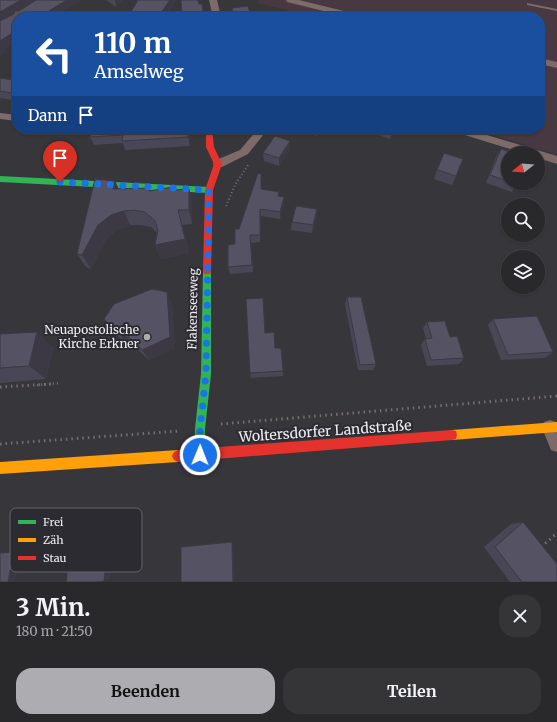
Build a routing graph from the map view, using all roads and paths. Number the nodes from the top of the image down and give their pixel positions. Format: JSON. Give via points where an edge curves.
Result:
{"nodes":[{"id":1,"x":213,"y":0,"type":"edge"},
{"id":2,"x":290,"y":0,"type":"edge"},
{"id":3,"x":528,"y":4,"type":"dead end"},
{"id":4,"x":557,"y":10,"type":"edge"},
{"id":5,"x":217,"y":12,"type":"edge"},
{"id":6,"x":337,"y":12,"type":"edge"},
{"id":7,"x":545,"y":62,"type":"edge"},
{"id":8,"x":557,"y":66,"type":"edge"},
{"id":9,"x":0,"y":116,"type":"edge"},
{"id":10,"x":12,"y":117,"type":"edge"},
{"id":11,"x":208,"y":134,"type":"edge"},
{"id":12,"x":259,"y":134,"type":"edge"},
{"id":13,"x":473,"y":134,"type":"edge"},
{"id":14,"x":513,"y":146,"type":"edge"},
{"id":15,"x":545,"y":156,"type":"edge"},
{"id":16,"x":557,"y":160,"type":"edge"},
{"id":17,"x":251,"y":161,"type":"dead end"},
{"id":18,"x":218,"y":164,"type":"junction"},
{"id":19,"x":0,"y":179,"type":"edge"},
{"id":20,"x":209,"y":190,"type":"junction"},
{"id":21,"x":225,"y":212,"type":"dead end"},
{"id":22,"x":60,"y":383,"type":"dead end"},
{"id":23,"x":0,"y":387,"type":"edge"},
{"id":24,"x":557,"y":396,"type":"edge"},
{"id":25,"x":224,"y":417,"type":"dead end"},
{"id":26,"x":225,"y":423,"type":"junction"},
{"id":27,"x":553,"y":428,"type":"edge"},
{"id":28,"x":200,"y":429,"type":"junction"},
{"id":29,"x":0,"y":444,"type":"edge"},
{"id":30,"x":557,"y":444,"type":"edge"},
{"id":31,"x":200,"y":455,"type":"junction"},
{"id":32,"x":0,"y":468,"type":"edge"},
{"id":33,"x":557,"y":533,"type":"edge"},
{"id":34,"x":540,"y":548,"type":"edge"}],
"edges":[{"from":1,"to":5,"type":"street"},
{"from":2,"to":6,"type":"street"},
{"from":3,"to":4,"type":"lane"},
{"from":7,"to":8,"type":"street"},
{"from":9,"to":10,"type":"street"},
{"from":11,"to":18,"type":"street","via":[[212,152]]},
{"from":12,"to":18,"type":"street","via":[[244,152]]},
{"from":13,"to":14,"type":"street"},
{"from":15,"to":16,"type":"street"},
{"from":17,"to":21,"type":"path","via":[[235,185]]},
{"from":18,"to":20,"type":"street","name":"Flakenseeweg"},
{"from":19,"to":20,"type":"street"},
{"from":20,"to":28,"type":"street","name":"Flakenseeweg","via":[[206,374]]},
{"from":22,"to":23,"type":"path"},
{"from":24,"to":26,"type":"path"},
{"from":25,"to":26,"type":"path"},
{"from":26,"to":28,"type":"path"},
{"from":27,"to":30,"type":"street"},
{"from":27,"to":31,"type":"street","name":"Woltersdorfer Landstraße"},
{"from":28,"to":29,"type":"path"},
{"from":28,"to":31,"type":"street","name":"Flakenseeweg"},
{"from":31,"to":32,"type":"street","name":"Woltersdorfer Landstraße"},
{"from":33,"to":34,"type":"path"}]}
